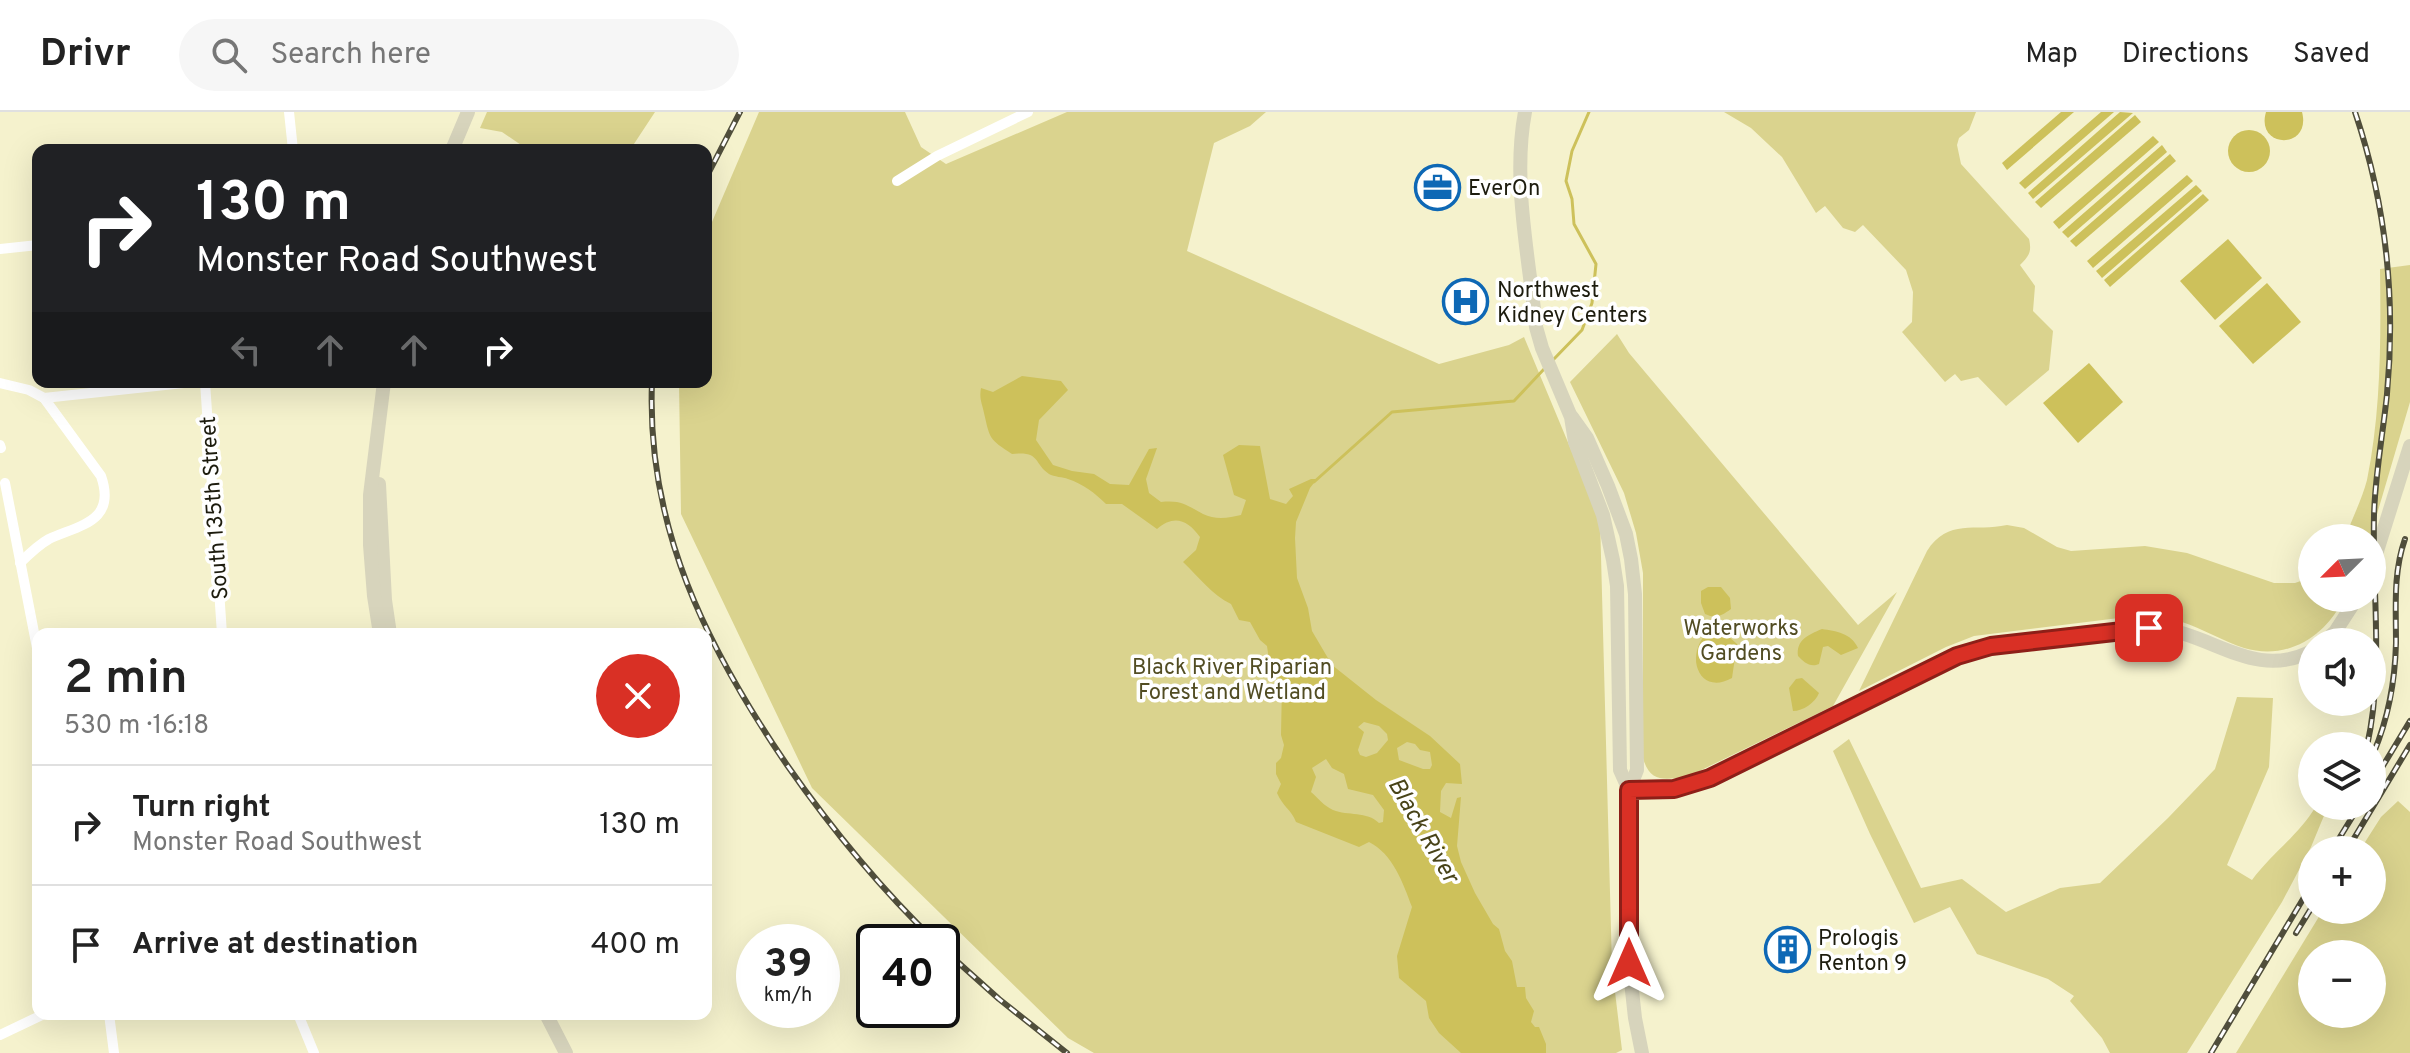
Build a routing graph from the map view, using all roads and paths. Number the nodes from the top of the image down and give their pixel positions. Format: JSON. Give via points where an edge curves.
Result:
{"nodes":[{"id":1,"x":289,"y":112,"type":"edge"},
{"id":2,"x":468,"y":112,"type":"edge"},
{"id":3,"x":1028,"y":112,"type":"edge"},
{"id":4,"x":1525,"y":112,"type":"edge"},
{"id":5,"x":292,"y":144,"type":"edge"},
{"id":6,"x":455,"y":144,"type":"edge"},
{"id":7,"x":897,"y":181,"type":"dead end"},
{"id":8,"x":32,"y":246,"type":"edge"},
{"id":9,"x":0,"y":249,"type":"edge"},
{"id":10,"x":0,"y":383,"type":"edge"},
{"id":11,"x":137,"y":388,"type":"edge"},
{"id":12,"x":205,"y":388,"type":"edge"},
{"id":13,"x":383,"y":388,"type":"edge"},
{"id":14,"x":44,"y":398,"type":"junction"},
{"id":15,"x":1571,"y":417,"type":"junction"},
{"id":16,"x":2410,"y":446,"type":"edge"},
{"id":17,"x":377,"y":452,"type":"junction"},
{"id":18,"x":5,"y":483,"type":"dead end"},
{"id":19,"x":2386,"y":524,"type":"edge"},
{"id":20,"x":20,"y":563,"type":"junction"},
{"id":21,"x":33,"y":628,"type":"edge"},
{"id":22,"x":222,"y":628,"type":"edge"},
{"id":23,"x":379,"y":628,"type":"edge"},
{"id":24,"x":389,"y":628,"type":"edge"},
{"id":25,"x":2298,"y":657,"type":"edge"},
{"id":26,"x":1629,"y":790,"type":"junction"},
{"id":27,"x":32,"y":1020,"type":"edge"},
{"id":28,"x":110,"y":1020,"type":"edge"},
{"id":29,"x":300,"y":1020,"type":"edge"},
{"id":30,"x":549,"y":1020,"type":"edge"},
{"id":31,"x":558,"y":1020,"type":"edge"},
{"id":32,"x":0,"y":1035,"type":"edge"},
{"id":33,"x":114,"y":1053,"type":"edge"},
{"id":34,"x":314,"y":1053,"type":"edge"},
{"id":35,"x":566,"y":1053,"type":"edge"},
{"id":36,"x":576,"y":1053,"type":"edge"},
{"id":37,"x":1642,"y":1053,"type":"edge"}],
"edges":[{"from":1,"to":5,"type":"street"},
{"from":2,"to":6,"type":"street"},
{"from":3,"to":7,"type":"street"},
{"from":4,"to":15,"type":"street","via":[[1521,191],[1536,327]]},
{"from":8,"to":9,"type":"street"},
{"from":10,"to":14,"type":"street"},
{"from":11,"to":14,"type":"street"},
{"from":12,"to":22,"type":"street","name":"South 135th Street"},
{"from":13,"to":17,"type":"street"},
{"from":14,"to":20,"type":"street","via":[[101,476],[105,497],[95,518],[49,539]]},
{"from":15,"to":26,"type":"street","via":[[1613,560],[1620,770]]},
{"from":15,"to":26,"type":"street","via":[[1587,438],[1626,534],[1635,594],[1637,770]]},
{"from":16,"to":19,"type":"street"},
{"from":17,"to":23,"type":"street","via":[[370,545]]},
{"from":17,"to":24,"type":"street"},
{"from":18,"to":20,"type":"street"},
{"from":20,"to":21,"type":"street"},
{"from":25,"to":26,"type":"street","via":[[2247,658],[2185,634],[2149,628],[1991,646],[1957,656],[1694,784]]},
{"from":26,"to":37,"type":"street","via":[[1629,963]]},
{"from":27,"to":32,"type":"street"},
{"from":28,"to":33,"type":"street"},
{"from":29,"to":34,"type":"street"},
{"from":30,"to":35,"type":"street"},
{"from":31,"to":36,"type":"street"}]}
